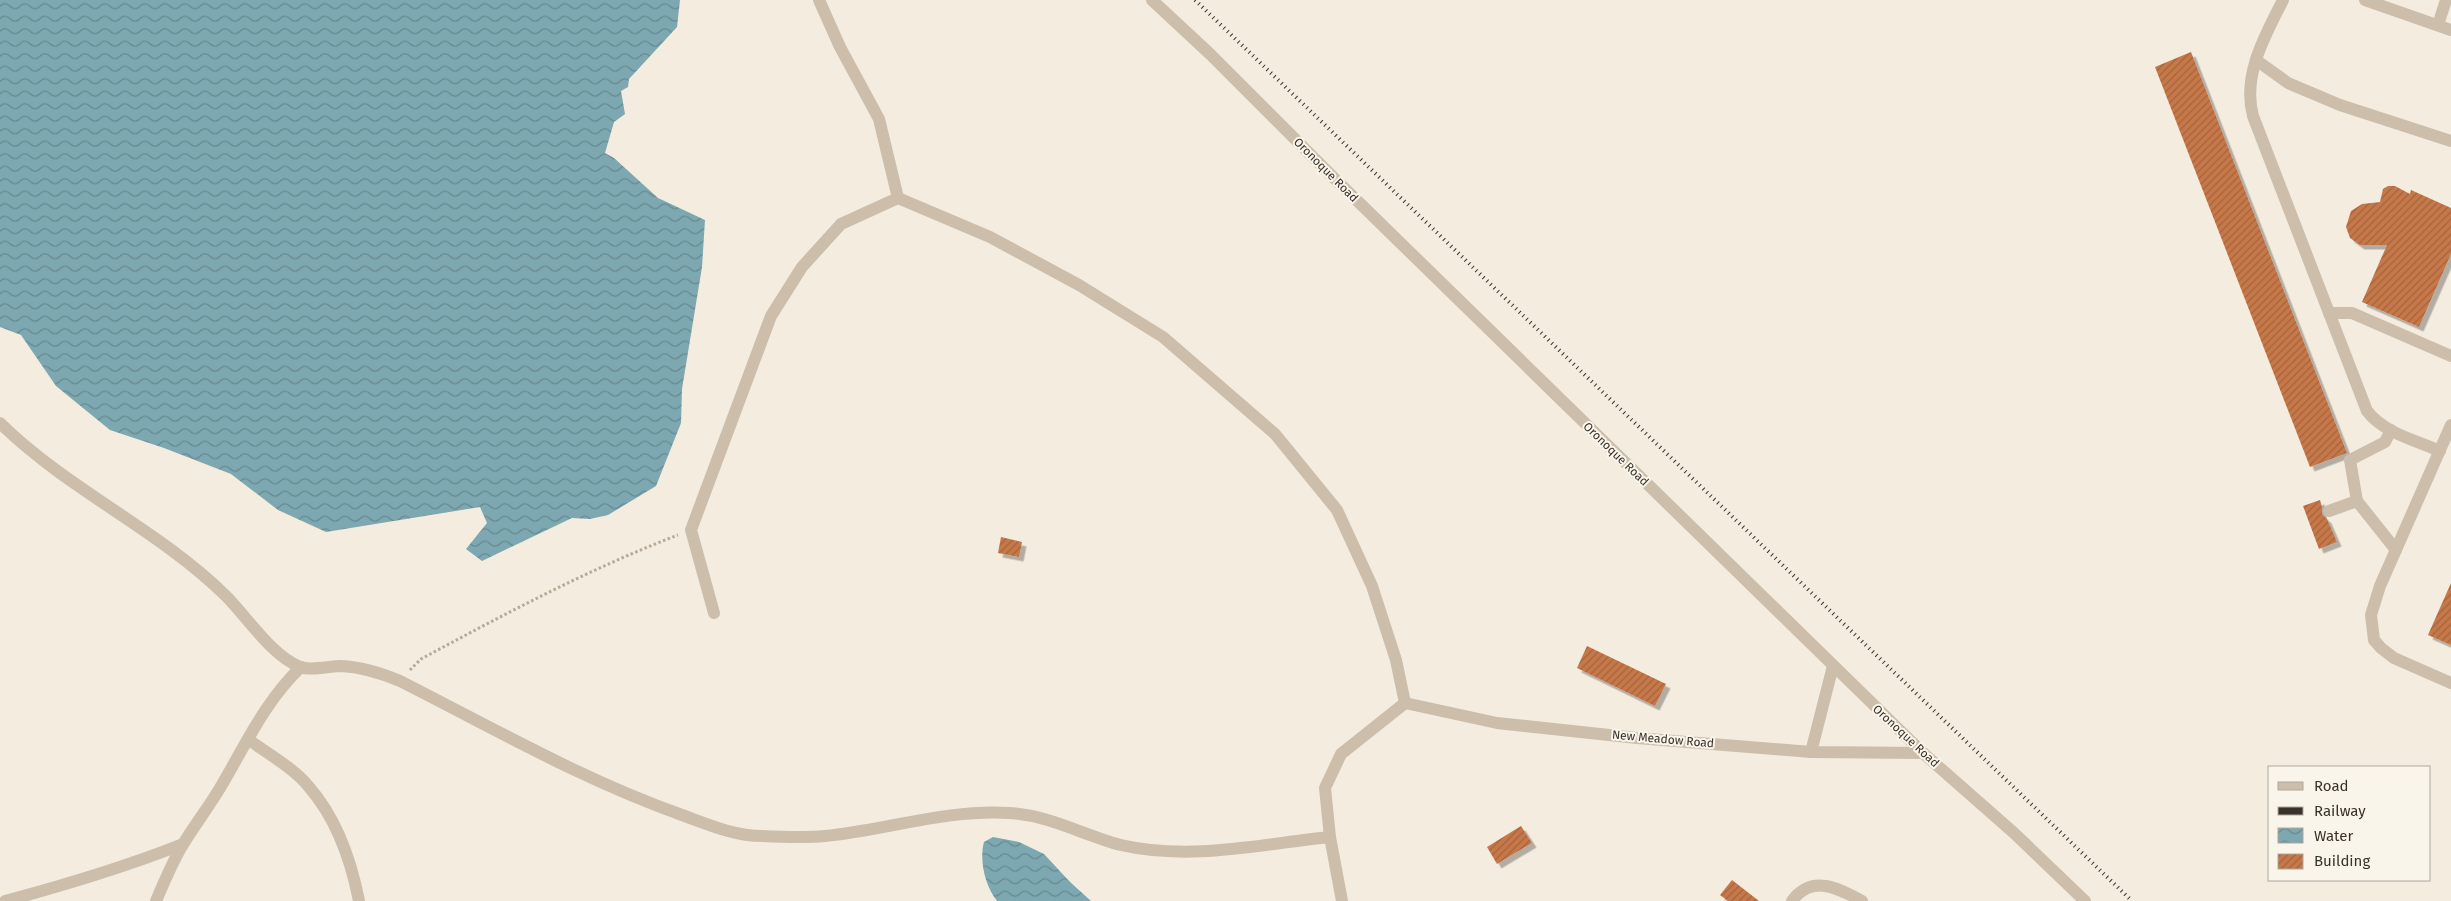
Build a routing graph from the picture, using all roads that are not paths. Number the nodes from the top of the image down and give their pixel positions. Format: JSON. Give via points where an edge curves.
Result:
{"nodes":[{"id":1,"x":818,"y":0,"type":"edge"},
{"id":2,"x":1152,"y":0,"type":"edge"},
{"id":3,"x":2283,"y":0,"type":"edge"},
{"id":4,"x":2365,"y":0,"type":"edge"},
{"id":5,"x":2446,"y":0,"type":"edge"},
{"id":6,"x":2438,"y":25,"type":"junction"},
{"id":7,"x":2451,"y":30,"type":"edge"},
{"id":8,"x":2256,"y":60,"type":"junction"},
{"id":9,"x":2451,"y":141,"type":"edge"},
{"id":10,"x":898,"y":198,"type":"junction"},
{"id":11,"x":2329,"y":313,"type":"junction"},
{"id":12,"x":2451,"y":356,"type":"edge"},
{"id":13,"x":0,"y":423,"type":"edge"},
{"id":14,"x":2451,"y":425,"type":"edge"},
{"id":15,"x":2391,"y":430,"type":"junction"},
{"id":16,"x":2440,"y":451,"type":"junction"},
{"id":17,"x":2357,"y":502,"type":"junction"},
{"id":18,"x":2329,"y":512,"type":"dead end"},
{"id":19,"x":2396,"y":550,"type":"junction"},
{"id":20,"x":714,"y":613,"type":"dead end"},
{"id":21,"x":1833,"y":666,"type":"junction"},
{"id":22,"x":301,"y":667,"type":"junction"},
{"id":23,"x":2451,"y":683,"type":"edge"},
{"id":24,"x":1405,"y":703,"type":"junction"},
{"id":25,"x":249,"y":740,"type":"junction"},
{"id":26,"x":1811,"y":752,"type":"junction"},
{"id":27,"x":1923,"y":753,"type":"junction"},
{"id":28,"x":1330,"y":837,"type":"junction"},
{"id":29,"x":183,"y":844,"type":"junction"},
{"id":30,"x":5,"y":901,"type":"edge"},
{"id":31,"x":156,"y":901,"type":"edge"},
{"id":32,"x":358,"y":901,"type":"edge"},
{"id":33,"x":1342,"y":901,"type":"edge"},
{"id":34,"x":1792,"y":901,"type":"edge"},
{"id":35,"x":1862,"y":901,"type":"edge"},
{"id":36,"x":2085,"y":901,"type":"edge"}],
"edges":[{"from":1,"to":10,"type":"street","via":[[879,119]]},
{"from":2,"to":21,"type":"street","name":"Oronoque Road"},
{"from":3,"to":8,"type":"street"},
{"from":4,"to":6,"type":"street"},
{"from":5,"to":6,"type":"street"},
{"from":6,"to":7,"type":"street"},
{"from":8,"to":9,"type":"street","via":[[2288,83],[2340,105]]},
{"from":8,"to":11,"type":"street","via":[[2248,94],[2253,116]]},
{"from":10,"to":20,"type":"street","via":[[841,224],[796,276],[771,316],[691,530]]},
{"from":10,"to":24,"type":"street","via":[[990,237],[1163,337],[1275,434],[1337,510],[1372,586],[1396,660]]},
{"from":11,"to":12,"type":"street","via":[[2352,313]]},
{"from":11,"to":15,"type":"street","via":[[2368,411],[2379,424]]},
{"from":13,"to":22,"type":"street","via":[[83,491],[178,555],[206,578],[284,656]]},
{"from":14,"to":16,"type":"street"},
{"from":15,"to":16,"type":"street"},
{"from":15,"to":17,"type":"street","via":[[2385,442],[2350,460]]},
{"from":16,"to":19,"type":"street"},
{"from":17,"to":18,"type":"street"},
{"from":17,"to":19,"type":"street"},
{"from":19,"to":23,"type":"street","via":[[2374,601],[2374,640],[2394,658]]},
{"from":21,"to":26,"type":"street"},
{"from":21,"to":27,"type":"street","name":"Oronoque Road"},
{"from":22,"to":25,"type":"street","via":[[281,686]]},
{"from":22,"to":28,"type":"street","via":[[367,669],[400,681],[563,765],[625,793],[721,829],[759,836],[825,836],[959,814],[1009,813],[1040,817],[1121,844],[1167,852],[1212,851]]},
{"from":24,"to":26,"type":"street","name":"New Meadow Road","via":[[1496,723]]},
{"from":24,"to":28,"type":"street","via":[[1341,754],[1325,788]]},
{"from":25,"to":29,"type":"street"},
{"from":25,"to":32,"type":"street","via":[[308,786],[329,816],[352,864]]},
{"from":26,"to":27,"type":"street","name":"New Meadow Road"},
{"from":27,"to":36,"type":"street","name":"Oronoque Road"},
{"from":28,"to":33,"type":"street"},
{"from":29,"to":30,"type":"street","via":[[149,858]]},
{"from":29,"to":31,"type":"street"},
{"from":34,"to":35,"type":"street","via":[[1799,892],[1814,886],[1836,888]]}]}
